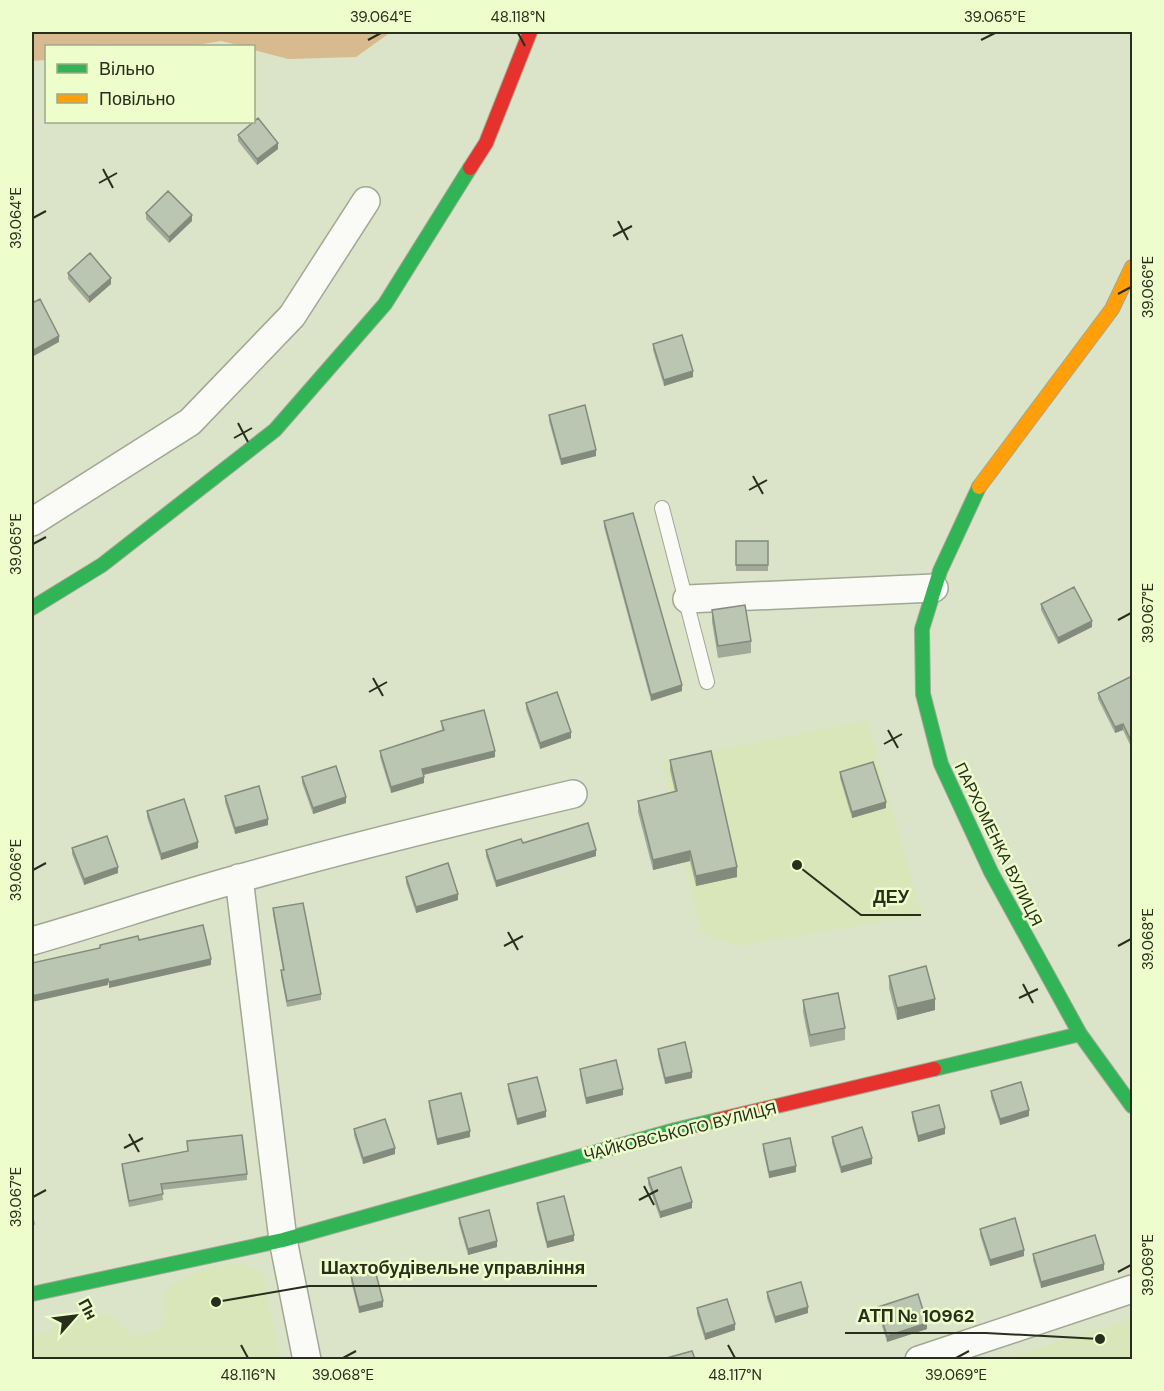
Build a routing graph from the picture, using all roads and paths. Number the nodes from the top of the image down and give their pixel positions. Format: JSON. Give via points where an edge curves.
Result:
{"nodes":[{"id":1,"x":530,"y":32,"type":"edge"},
{"id":2,"x":366,"y":201,"type":"dead end"},
{"id":3,"x":1132,"y":267,"type":"edge"},
{"id":4,"x":662,"y":508,"type":"dead end"},
{"id":5,"x":32,"y":522,"type":"edge"},
{"id":6,"x":937,"y":580,"type":"junction"},
{"id":7,"x":687,"y":599,"type":"junction"},
{"id":8,"x":32,"y":608,"type":"edge"},
{"id":9,"x":707,"y":682,"type":"dead end"},
{"id":10,"x":573,"y":794,"type":"dead end"},
{"id":11,"x":239,"y":878,"type":"junction"},
{"id":12,"x":32,"y":941,"type":"edge"},
{"id":13,"x":1080,"y":1034,"type":"junction"},
{"id":14,"x":1132,"y":1107,"type":"edge"},
{"id":15,"x":283,"y":1240,"type":"junction"},
{"id":16,"x":1132,"y":1289,"type":"edge"},
{"id":17,"x":32,"y":1294,"type":"edge"},
{"id":18,"x":307,"y":1359,"type":"edge"},
{"id":19,"x":919,"y":1359,"type":"edge"}],
"edges":[{"from":1,"to":8,"type":"street","via":[[486,143],[385,304],[275,430],[102,565]]},
{"from":2,"to":5,"type":"street","via":[[292,316],[190,422]]},
{"from":3,"to":6,"type":"street","name":"ПАРХОМЕНКА ВУЛИЦЯ","via":[[1112,309],[978,488]]},
{"from":4,"to":7,"type":"lane"},
{"from":6,"to":7,"type":"street"},
{"from":6,"to":13,"type":"street","name":"ПАРХОМЕНКА ВУЛИЦЯ","via":[[922,629],[923,694],[941,764],[991,872]]},
{"from":7,"to":9,"type":"lane"},
{"from":10,"to":11,"type":"street"},
{"from":11,"to":12,"type":"street"},
{"from":11,"to":15,"type":"street"},
{"from":13,"to":14,"type":"street","name":"ПАРХОМЕНКА ВУЛИЦЯ"},
{"from":13,"to":15,"type":"street","name":"ЧАЙКОВСЬКОГО ВУЛИЦЯ","via":[[675,1130]]},
{"from":15,"to":17,"type":"street","name":"ЧАЙКОВСЬКОГО ВУЛИЦЯ"},
{"from":15,"to":18,"type":"street"},
{"from":16,"to":19,"type":"street"}]}
